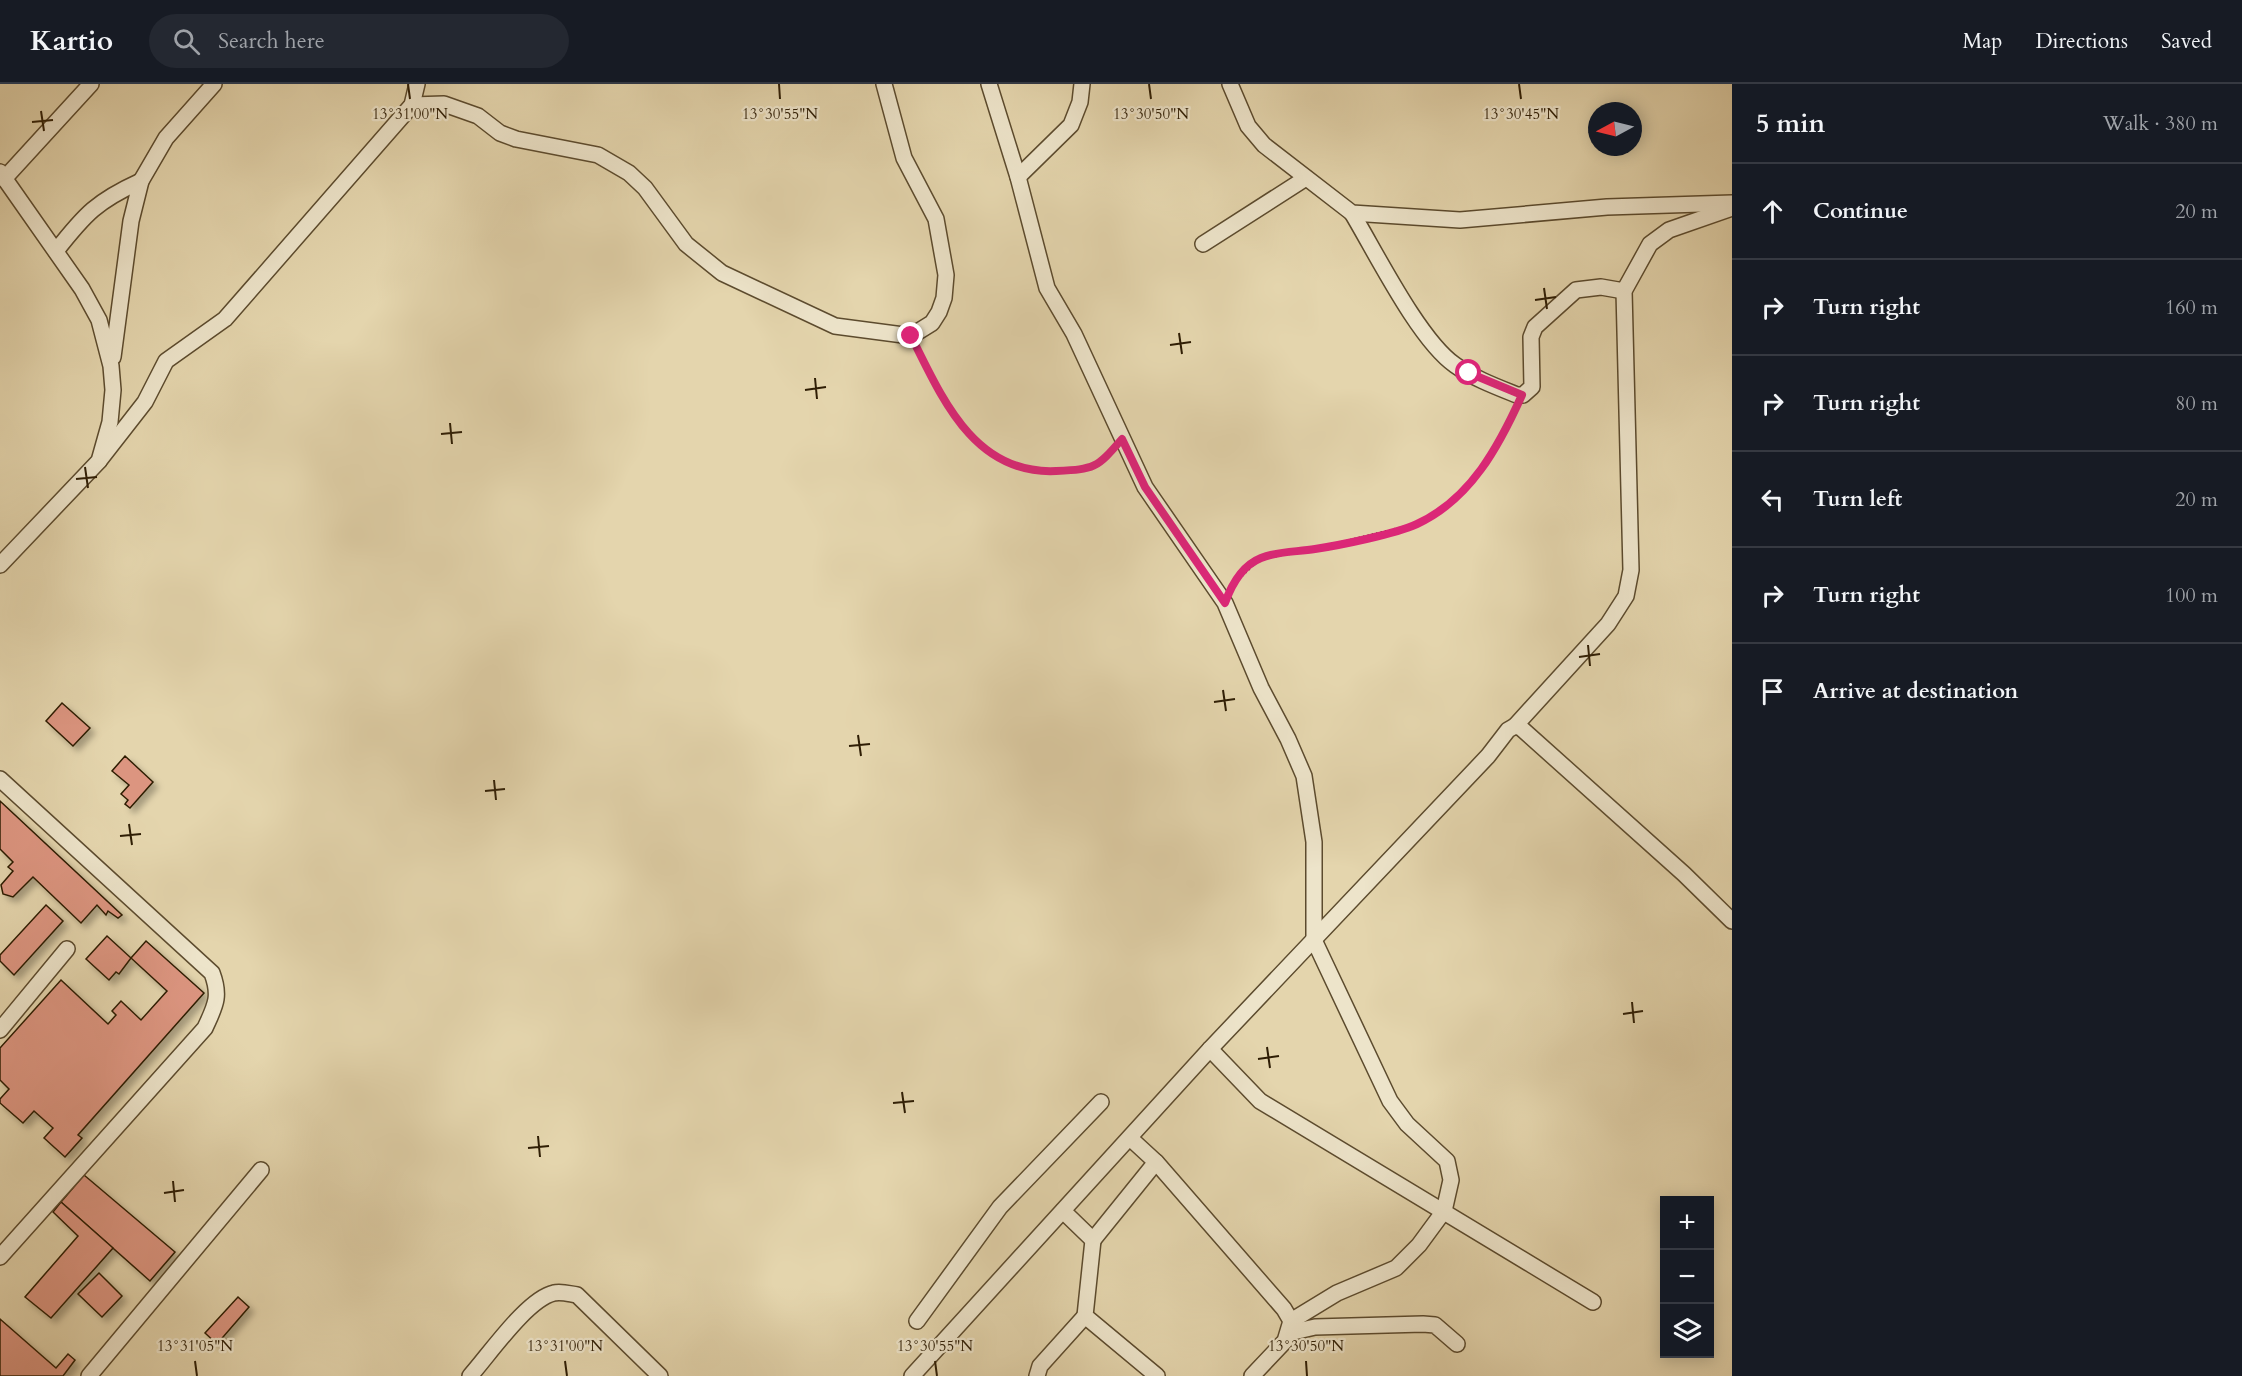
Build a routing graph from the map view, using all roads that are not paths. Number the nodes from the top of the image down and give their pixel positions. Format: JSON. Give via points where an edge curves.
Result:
{"nodes":[{"id":1,"x":92,"y":84,"type":"edge"},
{"id":2,"x":214,"y":84,"type":"edge"},
{"id":3,"x":417,"y":84,"type":"edge"},
{"id":4,"x":884,"y":84,"type":"edge"},
{"id":5,"x":989,"y":84,"type":"edge"},
{"id":6,"x":1082,"y":84,"type":"edge"},
{"id":7,"x":1230,"y":84,"type":"edge"},
{"id":8,"x":412,"y":105,"type":"junction"},
{"id":9,"x":2,"y":176,"type":"edge"},
{"id":10,"x":1018,"y":177,"type":"junction"},
{"id":11,"x":1306,"y":178,"type":"junction"},
{"id":12,"x":141,"y":181,"type":"junction"},
{"id":13,"x":1732,"y":203,"type":"edge"},
{"id":14,"x":1732,"y":208,"type":"edge"},
{"id":15,"x":1352,"y":213,"type":"junction"},
{"id":16,"x":1203,"y":244,"type":"dead end"},
{"id":17,"x":56,"y":251,"type":"junction"},
{"id":18,"x":1624,"y":291,"type":"junction"},
{"id":19,"x":111,"y":366,"type":"junction"},
{"id":20,"x":99,"y":461,"type":"junction"},
{"id":21,"x":0,"y":565,"type":"edge"},
{"id":22,"x":1515,"y":726,"type":"junction"},
{"id":23,"x":0,"y":779,"type":"edge"},
{"id":24,"x":1732,"y":921,"type":"edge"},
{"id":25,"x":1314,"y":940,"type":"junction"},
{"id":26,"x":67,"y":949,"type":"dead end"},
{"id":27,"x":0,"y":1030,"type":"edge"},
{"id":28,"x":1210,"y":1049,"type":"junction"},
{"id":29,"x":1101,"y":1102,"type":"dead end"},
{"id":30,"x":1131,"y":1139,"type":"junction"},
{"id":31,"x":1156,"y":1162,"type":"junction"},
{"id":32,"x":261,"y":1170,"type":"dead end"},
{"id":33,"x":1063,"y":1211,"type":"junction"},
{"id":34,"x":1444,"y":1211,"type":"junction"},
{"id":35,"x":1093,"y":1240,"type":"junction"},
{"id":36,"x":0,"y":1257,"type":"edge"},
{"id":37,"x":1593,"y":1302,"type":"dead end"},
{"id":38,"x":1085,"y":1316,"type":"junction"},
{"id":39,"x":917,"y":1321,"type":"dead end"},
{"id":40,"x":1290,"y":1327,"type":"junction"},
{"id":41,"x":1457,"y":1344,"type":"dead end"},
{"id":42,"x":89,"y":1376,"type":"edge"},
{"id":43,"x":470,"y":1376,"type":"edge"},
{"id":44,"x":660,"y":1376,"type":"edge"},
{"id":45,"x":912,"y":1376,"type":"edge"},
{"id":46,"x":1037,"y":1376,"type":"edge"},
{"id":47,"x":1157,"y":1376,"type":"edge"},
{"id":48,"x":1252,"y":1376,"type":"edge"}],
"edges":[{"from":1,"to":9,"type":"street"},
{"from":2,"to":12,"type":"street","via":[[166,138]]},
{"from":3,"to":8,"type":"street"},
{"from":4,"to":8,"type":"street","via":[[904,158],[936,219],[946,274],[939,312],[932,323],[911,336],[835,326],[722,273],[686,244],[645,188],[598,154],[516,139],[500,133],[478,116],[444,104]]},
{"from":5,"to":10,"type":"street"},
{"from":6,"to":10,"type":"street","via":[[1071,125]]},
{"from":7,"to":11,"type":"street","via":[[1248,126],[1264,145]]},
{"from":8,"to":20,"type":"street","via":[[225,319],[166,361],[145,402]]},
{"from":9,"to":17,"type":"street"},
{"from":10,"to":25,"type":"street","via":[[1047,288],[1074,334],[1145,487],[1225,603],[1304,776],[1314,842]]},
{"from":11,"to":15,"type":"street"},
{"from":11,"to":16,"type":"street"},
{"from":12,"to":17,"type":"street","via":[[86,214]]},
{"from":12,"to":19,"type":"street","via":[[131,221]]},
{"from":13,"to":15,"type":"street","via":[[1607,207],[1460,220]]},
{"from":14,"to":18,"type":"street","via":[[1669,230],[1650,244]]},
{"from":15,"to":18,"type":"street","via":[[1414,317],[1442,352],[1469,373],[1522,395],[1533,387],[1531,337],[1535,327],[1576,290],[1601,286]]},
{"from":17,"to":19,"type":"street","via":[[99,320]]},
{"from":18,"to":22,"type":"street","via":[[1632,570],[1626,596],[1608,624]]},
{"from":19,"to":20,"type":"street","via":[[113,406]]},
{"from":20,"to":21,"type":"street"},
{"from":22,"to":24,"type":"street"},
{"from":22,"to":25,"type":"street"},
{"from":23,"to":36,"type":"street","via":[[212,973],[219,990],[205,1028]]},
{"from":25,"to":28,"type":"street"},
{"from":25,"to":34,"type":"street","via":[[1390,1101],[1407,1124],[1447,1161],[1451,1180]]},
{"from":26,"to":27,"type":"street"},
{"from":28,"to":30,"type":"street"},
{"from":28,"to":34,"type":"street","via":[[1260,1101]]},
{"from":29,"to":39,"type":"street","via":[[1000,1207]]},
{"from":30,"to":31,"type":"street"},
{"from":30,"to":33,"type":"street"},
{"from":31,"to":35,"type":"street"},
{"from":31,"to":40,"type":"street","via":[[1284,1309]]},
{"from":32,"to":42,"type":"street"},
{"from":33,"to":35,"type":"street"},
{"from":33,"to":45,"type":"street"},
{"from":34,"to":37,"type":"street"},
{"from":34,"to":40,"type":"street","via":[[1396,1268],[1338,1293]]},
{"from":35,"to":38,"type":"street"},
{"from":38,"to":46,"type":"street","via":[[1040,1366]]},
{"from":38,"to":47,"type":"street"},
{"from":40,"to":41,"type":"street","via":[[1435,1325]]},
{"from":40,"to":48,"type":"street","via":[[1285,1341]]},
{"from":43,"to":44,"type":"street","via":[[533,1304],[561,1292],[577,1295]]}]}
